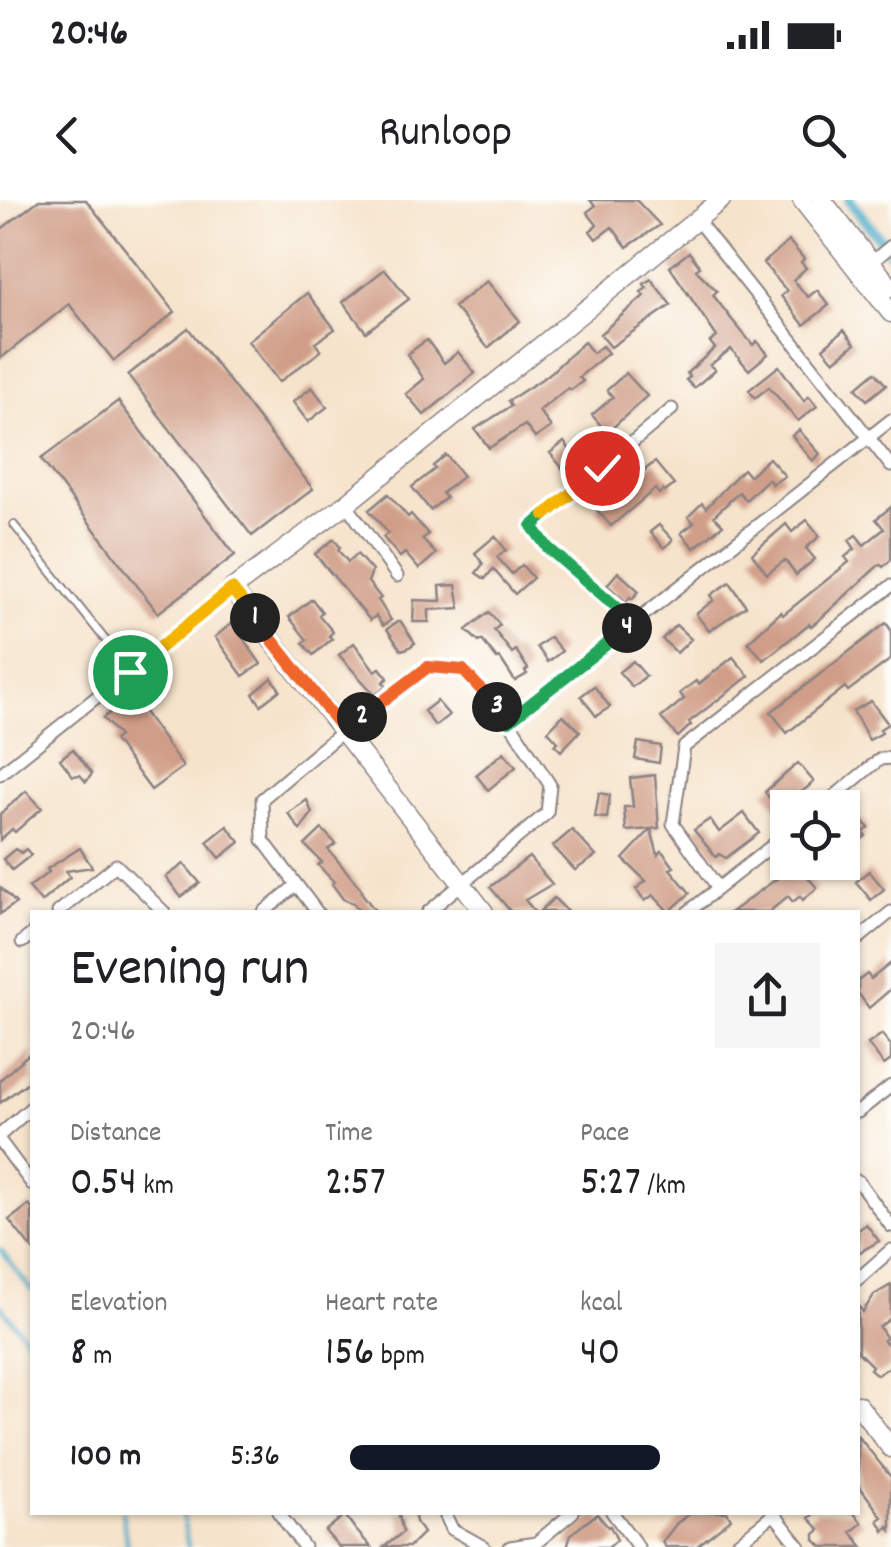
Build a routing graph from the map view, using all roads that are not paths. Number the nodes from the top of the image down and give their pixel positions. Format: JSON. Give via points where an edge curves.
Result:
{"nodes":[{"id":1,"x":721,"y":200,"type":"edge"},
{"id":2,"x":802,"y":200,"type":"edge"},
{"id":3,"x":822,"y":200,"type":"edge"},
{"id":4,"x":697,"y":220,"type":"junction"},
{"id":5,"x":891,"y":246,"type":"edge"},
{"id":6,"x":865,"y":267,"type":"junction"},
{"id":7,"x":891,"y":288,"type":"edge"},
{"id":8,"x":891,"y":312,"type":"edge"},
{"id":9,"x":672,"y":409,"type":"dead end"},
{"id":10,"x":891,"y":420,"type":"edge"},
{"id":11,"x":869,"y":438,"type":"junction"},
{"id":12,"x":891,"y":466,"type":"edge"},
{"id":13,"x":346,"y":504,"type":"junction"},
{"id":14,"x":14,"y":525,"type":"dead end"},
{"id":15,"x":397,"y":576,"type":"dead end"},
{"id":16,"x":891,"y":586,"type":"edge"},
{"id":17,"x":232,"y":589,"type":"junction"},
{"id":18,"x":634,"y":622,"type":"junction"},
{"id":19,"x":130,"y":672,"type":"junction"},
{"id":20,"x":509,"y":721,"type":"junction"},
{"id":21,"x":344,"y":731,"type":"junction"},
{"id":22,"x":891,"y":758,"type":"edge"},
{"id":23,"x":0,"y":774,"type":"edge"},
{"id":24,"x":842,"y":790,"type":"edge"},
{"id":25,"x":770,"y":847,"type":"edge"},
{"id":26,"x":295,"y":886,"type":"junction"},
{"id":27,"x":464,"y":886,"type":"junction"},
{"id":28,"x":718,"y":888,"type":"junction"},
{"id":29,"x":60,"y":910,"type":"edge"},
{"id":30,"x":162,"y":910,"type":"edge"},
{"id":31,"x":266,"y":910,"type":"edge"},
{"id":32,"x":315,"y":910,"type":"edge"},
{"id":33,"x":431,"y":910,"type":"edge"},
{"id":34,"x":482,"y":910,"type":"edge"},
{"id":35,"x":690,"y":910,"type":"edge"},
{"id":36,"x":891,"y":912,"type":"edge"},
{"id":37,"x":860,"y":937,"type":"edge"},
{"id":38,"x":891,"y":1086,"type":"edge"},
{"id":39,"x":30,"y":1109,"type":"edge"},
{"id":40,"x":860,"y":1110,"type":"edge"},
{"id":41,"x":0,"y":1138,"type":"edge"},
{"id":42,"x":30,"y":1181,"type":"edge"},
{"id":43,"x":860,"y":1184,"type":"edge"},
{"id":44,"x":891,"y":1226,"type":"edge"},
{"id":45,"x":891,"y":1250,"type":"edge"},
{"id":46,"x":860,"y":1277,"type":"edge"},
{"id":47,"x":860,"y":1408,"type":"edge"},
{"id":48,"x":891,"y":1448,"type":"edge"},
{"id":49,"x":280,"y":1515,"type":"edge"},
{"id":50,"x":445,"y":1515,"type":"edge"},
{"id":51,"x":570,"y":1515,"type":"edge"},
{"id":52,"x":614,"y":1515,"type":"edge"},
{"id":53,"x":773,"y":1515,"type":"edge"},
{"id":54,"x":775,"y":1515,"type":"edge"},
{"id":55,"x":304,"y":1547,"type":"edge"},
{"id":56,"x":484,"y":1547,"type":"edge"},
{"id":57,"x":510,"y":1547,"type":"edge"},
{"id":58,"x":638,"y":1547,"type":"edge"},
{"id":59,"x":732,"y":1547,"type":"edge"},
{"id":60,"x":800,"y":1547,"type":"edge"}],
"edges":[{"from":1,"to":4,"type":"street"},
{"from":2,"to":6,"type":"street"},
{"from":3,"to":6,"type":"street"},
{"from":4,"to":11,"type":"street"},
{"from":4,"to":13,"type":"street"},
{"from":5,"to":6,"type":"street"},
{"from":6,"to":7,"type":"street"},
{"from":6,"to":8,"type":"street"},
{"from":9,"to":18,"type":"street","via":[[532,526],[548,548]]},
{"from":10,"to":11,"type":"street"},
{"from":11,"to":12,"type":"street"},
{"from":11,"to":18,"type":"street"},
{"from":13,"to":15,"type":"street"},
{"from":13,"to":17,"type":"street"},
{"from":14,"to":19,"type":"lane"},
{"from":16,"to":28,"type":"street","via":[[684,747],[673,824]]},
{"from":17,"to":19,"type":"street"},
{"from":17,"to":21,"type":"street"},
{"from":18,"to":20,"type":"street"},
{"from":19,"to":23,"type":"street"},
{"from":20,"to":21,"type":"street","via":[[463,670],[428,667]]},
{"from":20,"to":27,"type":"street","via":[[550,785],[546,813]]},
{"from":21,"to":26,"type":"street","via":[[262,799],[263,840]]},
{"from":21,"to":27,"type":"street"},
{"from":22,"to":24,"type":"street","via":[[880,759]]},
{"from":25,"to":28,"type":"street"},
{"from":26,"to":31,"type":"street"},
{"from":26,"to":32,"type":"street"},
{"from":27,"to":33,"type":"street"},
{"from":27,"to":34,"type":"street"},
{"from":28,"to":35,"type":"street"},
{"from":29,"to":30,"type":"street","via":[[116,865]]},
{"from":36,"to":37,"type":"street"},
{"from":38,"to":40,"type":"street"},
{"from":39,"to":41,"type":"street"},
{"from":41,"to":42,"type":"street"},
{"from":43,"to":44,"type":"street"},
{"from":45,"to":46,"type":"street"},
{"from":47,"to":48,"type":"street"},
{"from":49,"to":55,"type":"street"},
{"from":50,"to":56,"type":"street","via":[[452,1530]]},
{"from":51,"to":57,"type":"street","via":[[536,1544]]},
{"from":52,"to":58,"type":"street"},
{"from":53,"to":59,"type":"street"},
{"from":54,"to":60,"type":"street"}]}
